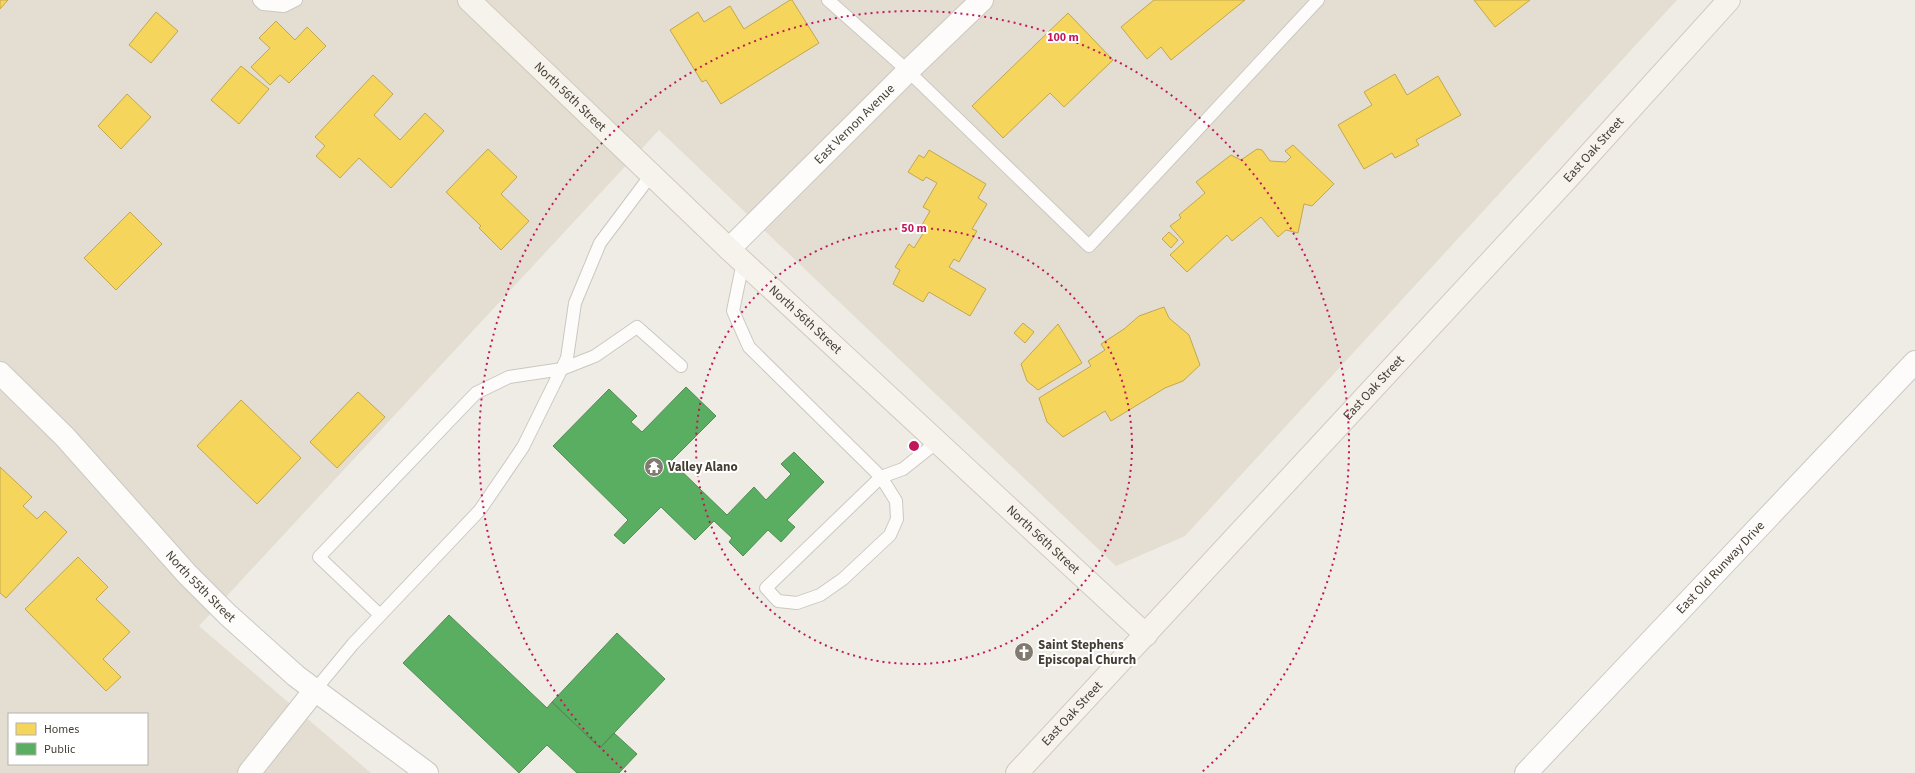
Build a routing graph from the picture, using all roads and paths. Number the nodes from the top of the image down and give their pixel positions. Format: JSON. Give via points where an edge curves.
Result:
{"nodes":[{"id":1,"x":259,"y":0,"type":"edge"},
{"id":2,"x":296,"y":0,"type":"edge"},
{"id":3,"x":469,"y":0,"type":"edge"},
{"id":4,"x":828,"y":0,"type":"edge"},
{"id":5,"x":982,"y":0,"type":"edge"},
{"id":6,"x":1318,"y":0,"type":"edge"},
{"id":7,"x":1729,"y":0,"type":"edge"},
{"id":8,"x":908,"y":71,"type":"junction"},
{"id":9,"x":651,"y":175,"type":"junction"},
{"id":10,"x":736,"y":255,"type":"junction"},
{"id":11,"x":1915,"y":362,"type":"edge"},
{"id":12,"x":681,"y":366,"type":"dead end"},
{"id":13,"x":562,"y":369,"type":"junction"},
{"id":14,"x":0,"y":373,"type":"edge"},
{"id":15,"x":937,"y":442,"type":"junction"},
{"id":16,"x":881,"y":477,"type":"junction"},
{"id":17,"x":380,"y":615,"type":"junction"},
{"id":18,"x":1146,"y":636,"type":"junction"},
{"id":19,"x":315,"y":690,"type":"junction"},
{"id":20,"x":249,"y":773,"type":"edge"},
{"id":21,"x":427,"y":773,"type":"edge"},
{"id":22,"x":1017,"y":773,"type":"edge"},
{"id":23,"x":1526,"y":773,"type":"edge"}],
"edges":[{"from":1,"to":2,"type":"lane","via":[[263,4],[284,6]]},
{"from":3,"to":9,"type":"street","name":"North 56th Street"},
{"from":4,"to":8,"type":"lane"},
{"from":5,"to":8,"type":"street","name":"East Vernon Avenue"},
{"from":6,"to":8,"type":"lane","via":[[1089,246]]},
{"from":7,"to":18,"type":"street","name":"East Oak Street"},
{"from":8,"to":10,"type":"street","name":"East Vernon Avenue"},
{"from":9,"to":10,"type":"street","name":"North 56th Street"},
{"from":9,"to":13,"type":"lane","via":[[600,243],[575,304],[567,358]]},
{"from":10,"to":15,"type":"street","name":"North 56th Street"},
{"from":10,"to":16,"type":"lane","via":[[733,311],[749,348]]},
{"from":11,"to":23,"type":"street","name":"East Old Runway Drive"},
{"from":12,"to":13,"type":"lane","via":[[637,327],[595,356]]},
{"from":13,"to":17,"type":"lane","via":[[524,447],[480,510]]},
{"from":13,"to":17,"type":"lane","via":[[509,377],[476,393],[319,556]]},
{"from":14,"to":19,"type":"street","name":"North 55th Street","via":[[65,437],[187,574],[234,620]]},
{"from":15,"to":16,"type":"lane","via":[[903,469]]},
{"from":15,"to":18,"type":"street","name":"North 56th Street"},
{"from":16,"to":16,"type":"lane","via":[[766,588],[778,601],[797,603],[820,595],[842,579],[890,535],[897,519],[896,500]]},
{"from":17,"to":19,"type":"lane"},
{"from":18,"to":22,"type":"street","name":"East Oak Street"},
{"from":19,"to":20,"type":"street"},
{"from":19,"to":21,"type":"street","name":"North 55th Street"}]}
